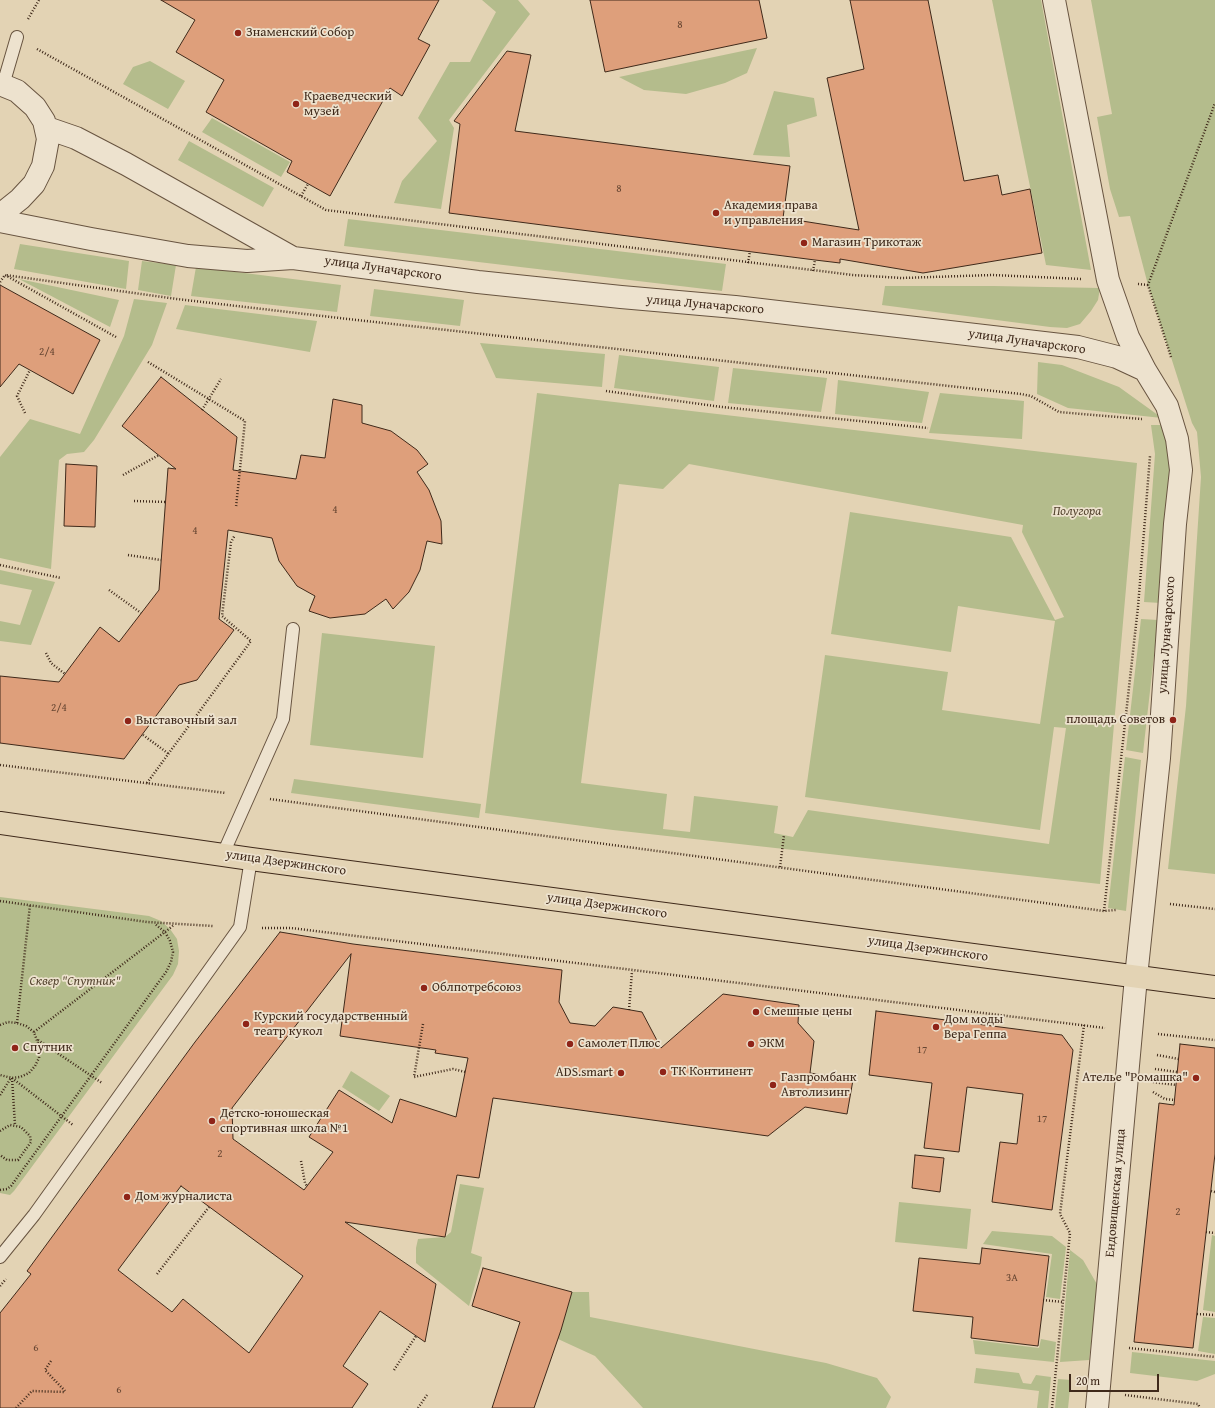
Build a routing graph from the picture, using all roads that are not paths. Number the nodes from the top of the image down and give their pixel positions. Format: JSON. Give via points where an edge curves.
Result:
{"nodes":[{"id":1,"x":1054,"y":0,"type":"edge"},
{"id":2,"x":17,"y":37,"type":"road end"},
{"id":3,"x":2,"y":84,"type":"edge"},
{"id":4,"x":47,"y":128,"type":"junction"},
{"id":5,"x":0,"y":215,"type":"edge"},
{"id":6,"x":0,"y":220,"type":"edge"},
{"id":7,"x":293,"y":258,"type":"junction"},
{"id":8,"x":1145,"y":370,"type":"junction"},
{"id":9,"x":293,"y":629,"type":"dead end"},
{"id":10,"x":0,"y":823,"type":"edge"},
{"id":11,"x":223,"y":854,"type":"junction"},
{"id":12,"x":251,"y":859,"type":"junction"},
{"id":13,"x":1136,"y":977,"type":"junction"},
{"id":14,"x":1215,"y":987,"type":"edge"},
{"id":15,"x":0,"y":1257,"type":"edge"},
{"id":16,"x":1097,"y":1408,"type":"edge"}],
"edges":[{"from":1,"to":8,"type":"street","via":[[1108,280],[1128,337]]},
{"from":2,"to":3,"type":"lane"},
{"from":3,"to":4,"type":"street","via":[[17,91],[35,107]]},
{"from":4,"to":5,"type":"street","via":[[48,148],[39,175],[28,192]]},
{"from":4,"to":7,"type":"street","via":[[76,138],[126,164]]},
{"from":6,"to":7,"type":"street","via":[[188,256],[247,261]]},
{"from":7,"to":8,"type":"street","name":"улица Луначарского","via":[[486,283],[735,306],[1078,347],[1117,357]]},
{"from":8,"to":13,"type":"street","name":"улица Луначарского","via":[[1167,406],[1177,438],[1181,470],[1159,758]]},
{"from":9,"to":11,"type":"lane","via":[[283,719]]},
{"from":10,"to":11,"type":"main road","name":"улица Дзержинского"},
{"from":11,"to":12,"type":"main road","name":"улица Дзержинского"},
{"from":12,"to":13,"type":"main road","name":"улица Дзержинского"},
{"from":12,"to":15,"type":"lane","via":[[240,927],[90,1138]]},
{"from":13,"to":14,"type":"main road","name":"улица Дзержинского"},
{"from":13,"to":16,"type":"street","name":"Ендовищенская улица"}]}
